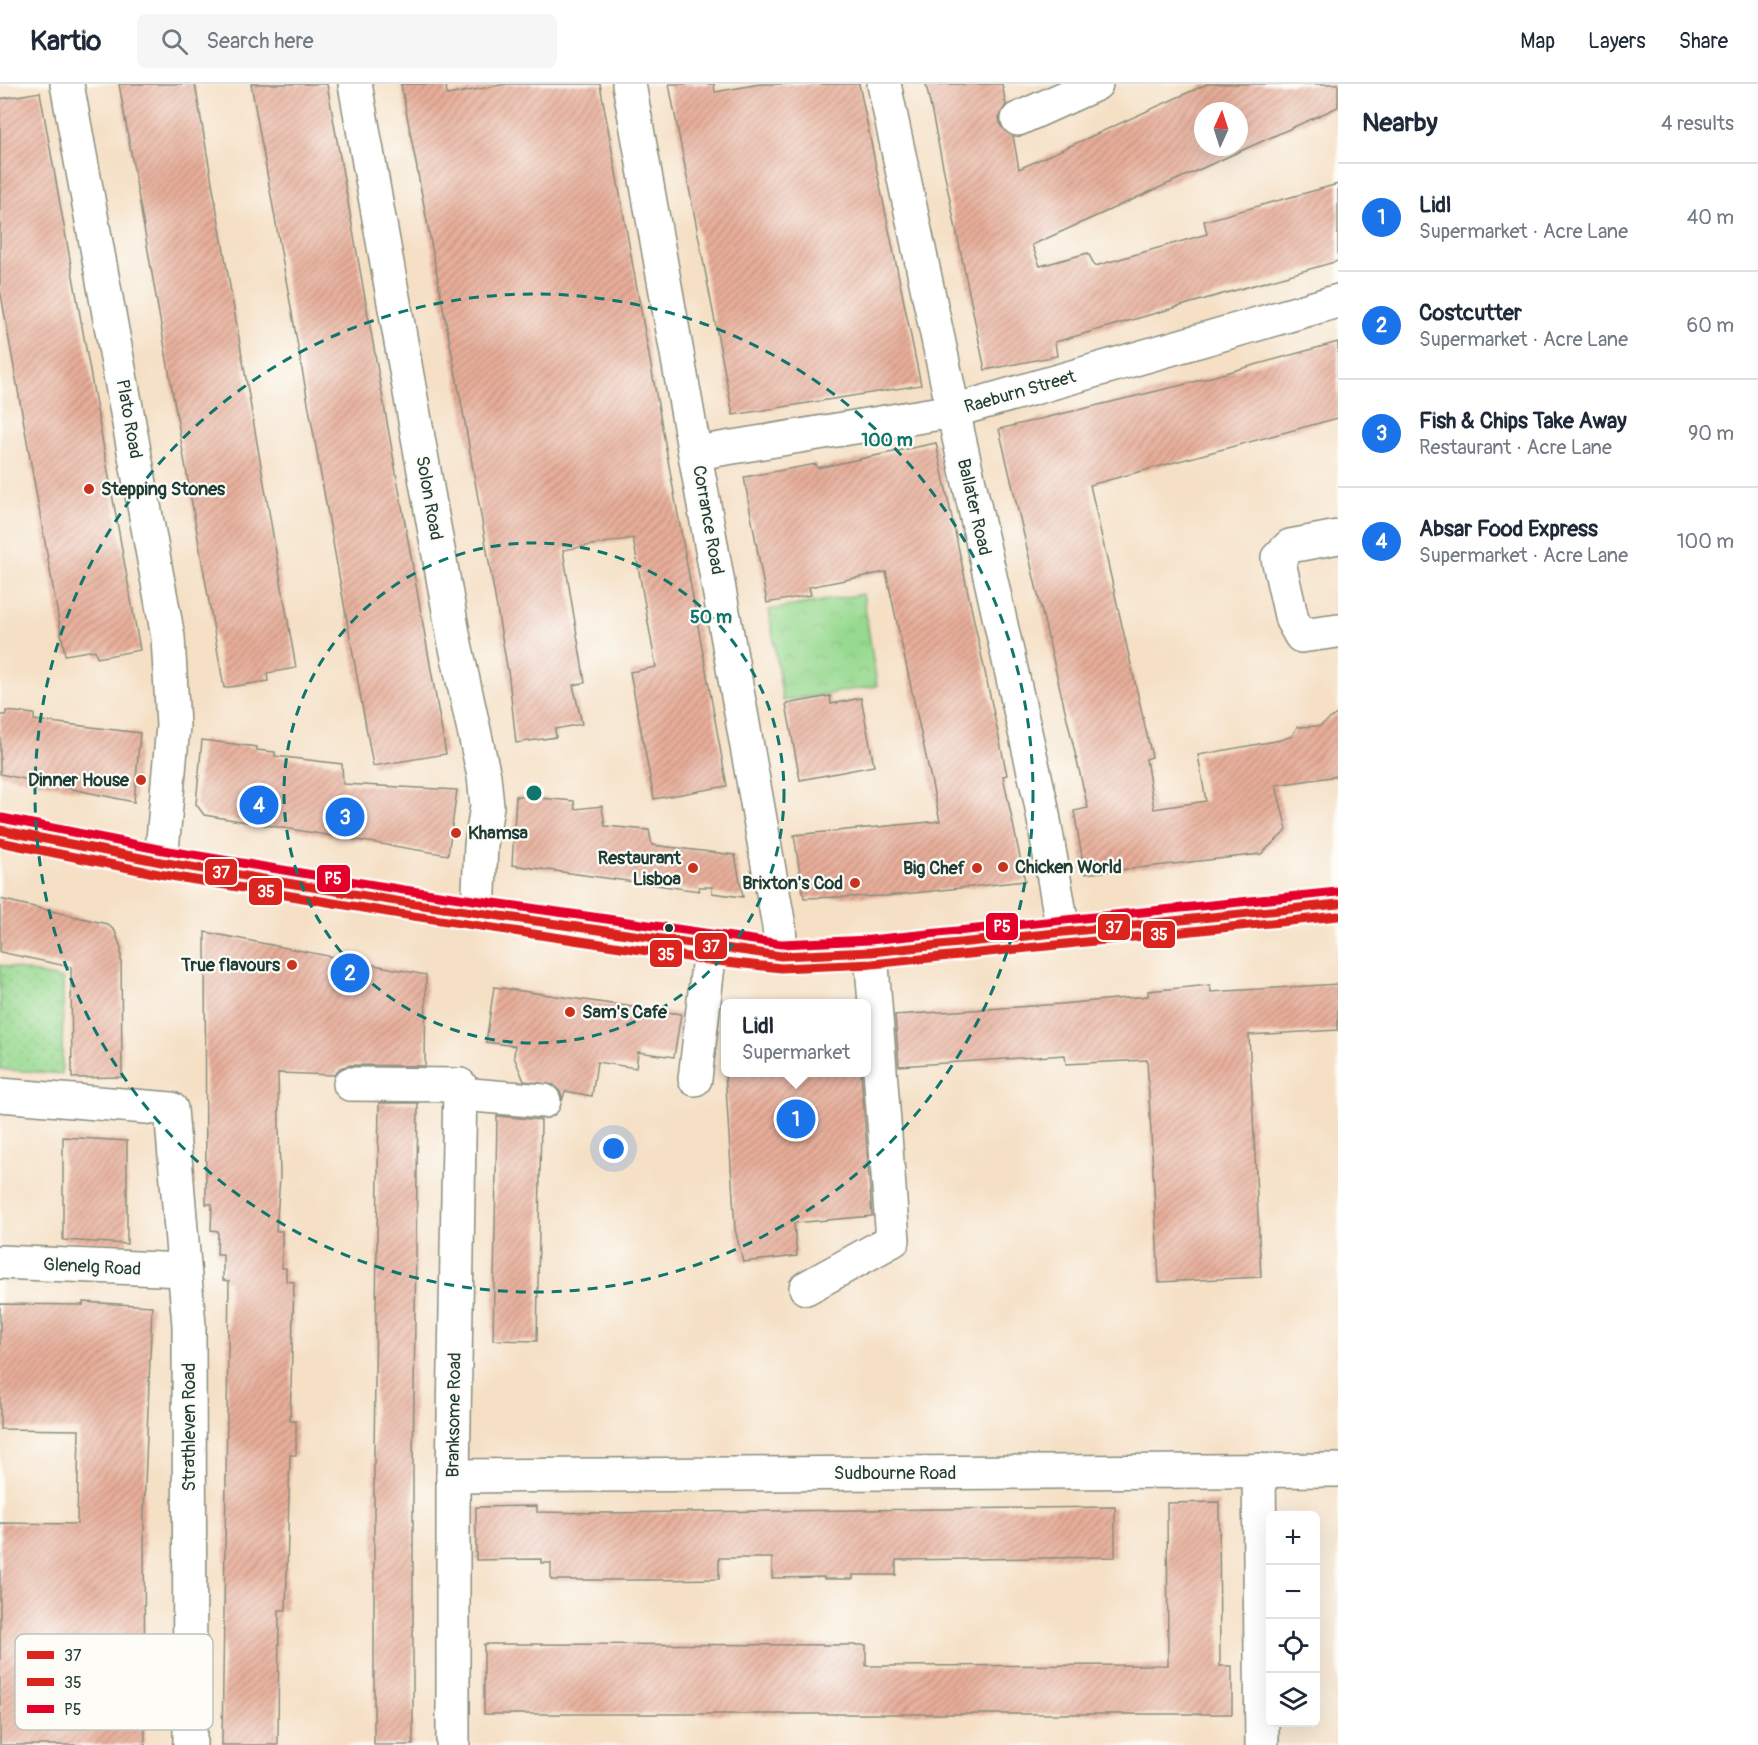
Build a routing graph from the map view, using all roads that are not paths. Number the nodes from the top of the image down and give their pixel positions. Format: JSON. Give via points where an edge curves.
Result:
{"nodes":[{"id":1,"x":68,"y":84,"type":"edge"},
{"id":2,"x":356,"y":84,"type":"edge"},
{"id":3,"x":629,"y":84,"type":"edge"},
{"id":4,"x":884,"y":84,"type":"edge"},
{"id":5,"x":1096,"y":84,"type":"edge"},
{"id":6,"x":1018,"y":119,"type":"dead end"},
{"id":7,"x":1338,"y":301,"type":"edge"},
{"id":8,"x":953,"y":411,"type":"junction"},
{"id":9,"x":696,"y":453,"type":"junction"},
{"id":10,"x":1338,"y":537,"type":"edge"},
{"id":11,"x":1338,"y":631,"type":"edge"},
{"id":12,"x":0,"y":830,"type":"edge"},
{"id":13,"x":161,"y":862,"type":"junction"},
{"id":14,"x":1338,"y":904,"type":"edge"},
{"id":15,"x":478,"y":913,"type":"junction"},
{"id":16,"x":1063,"y":931,"type":"junction"},
{"id":17,"x":710,"y":948,"type":"junction"},
{"id":18,"x":872,"y":952,"type":"junction"},
{"id":19,"x":781,"y":956,"type":"junction"},
{"id":20,"x":695,"y":1079,"type":"dead end"},
{"id":21,"x":350,"y":1084,"type":"dead end"},
{"id":22,"x":460,"y":1090,"type":"junction"},
{"id":23,"x":0,"y":1095,"type":"edge"},
{"id":24,"x":544,"y":1101,"type":"dead end"},
{"id":25,"x":0,"y":1262,"type":"edge"},
{"id":26,"x":183,"y":1270,"type":"junction"},
{"id":27,"x":806,"y":1288,"type":"dead end"},
{"id":28,"x":1259,"y":1470,"type":"junction"},
{"id":29,"x":1338,"y":1470,"type":"edge"},
{"id":30,"x":453,"y":1476,"type":"junction"},
{"id":31,"x":190,"y":1634,"type":"edge"},
{"id":32,"x":190,"y":1730,"type":"edge"},
{"id":33,"x":190,"y":1745,"type":"edge"},
{"id":34,"x":453,"y":1745,"type":"edge"},
{"id":35,"x":1262,"y":1745,"type":"edge"}],
"edges":[{"from":1,"to":13,"type":"street","name":"Plato Road","via":[[168,637],[173,726]]},
{"from":2,"to":15,"type":"street","name":"Solon Road","via":[[454,639],[484,776],[487,806]]},
{"from":3,"to":9,"type":"street","name":"Corrance Road"},
{"from":4,"to":8,"type":"street","name":"Ballater Road"},
{"from":5,"to":6,"type":"street"},
{"from":7,"to":8,"type":"street","name":"Raeburn Street"},
{"from":8,"to":9,"type":"street","name":"Raeburn Street"},
{"from":8,"to":16,"type":"street","name":"Ballater Road","via":[[1041,803]]},
{"from":9,"to":19,"type":"street","name":"Corrance Road","via":[[779,926]]},
{"from":10,"to":11,"type":"street","via":[[1290,546],[1278,558],[1292,620],[1301,636]]},
{"from":12,"to":13,"type":"main road"},
{"from":13,"to":15,"type":"main road"},
{"from":14,"to":16,"type":"main road"},
{"from":15,"to":17,"type":"main road"},
{"from":16,"to":18,"type":"main road"},
{"from":17,"to":19,"type":"main road"},
{"from":17,"to":20,"type":"street"},
{"from":18,"to":19,"type":"main road"},
{"from":18,"to":27,"type":"street","via":[[893,1240]]},
{"from":21,"to":22,"type":"street"},
{"from":22,"to":24,"type":"street"},
{"from":22,"to":30,"type":"street","name":"Branksome Road"},
{"from":23,"to":26,"type":"street","name":"Strathleven Road","via":[[171,1109]]},
{"from":25,"to":26,"type":"street","name":"Glenelg Road"},
{"from":26,"to":31,"type":"street","name":"Strathleven Road","via":[[189,1325]]},
{"from":28,"to":29,"type":"street","name":"Sudbourne Road"},
{"from":28,"to":30,"type":"street","name":"Sudbourne Road"},
{"from":28,"to":35,"type":"street"},
{"from":30,"to":34,"type":"street","name":"Branksome Road"},
{"from":32,"to":33,"type":"street","name":"Strathleven Road"}]}
